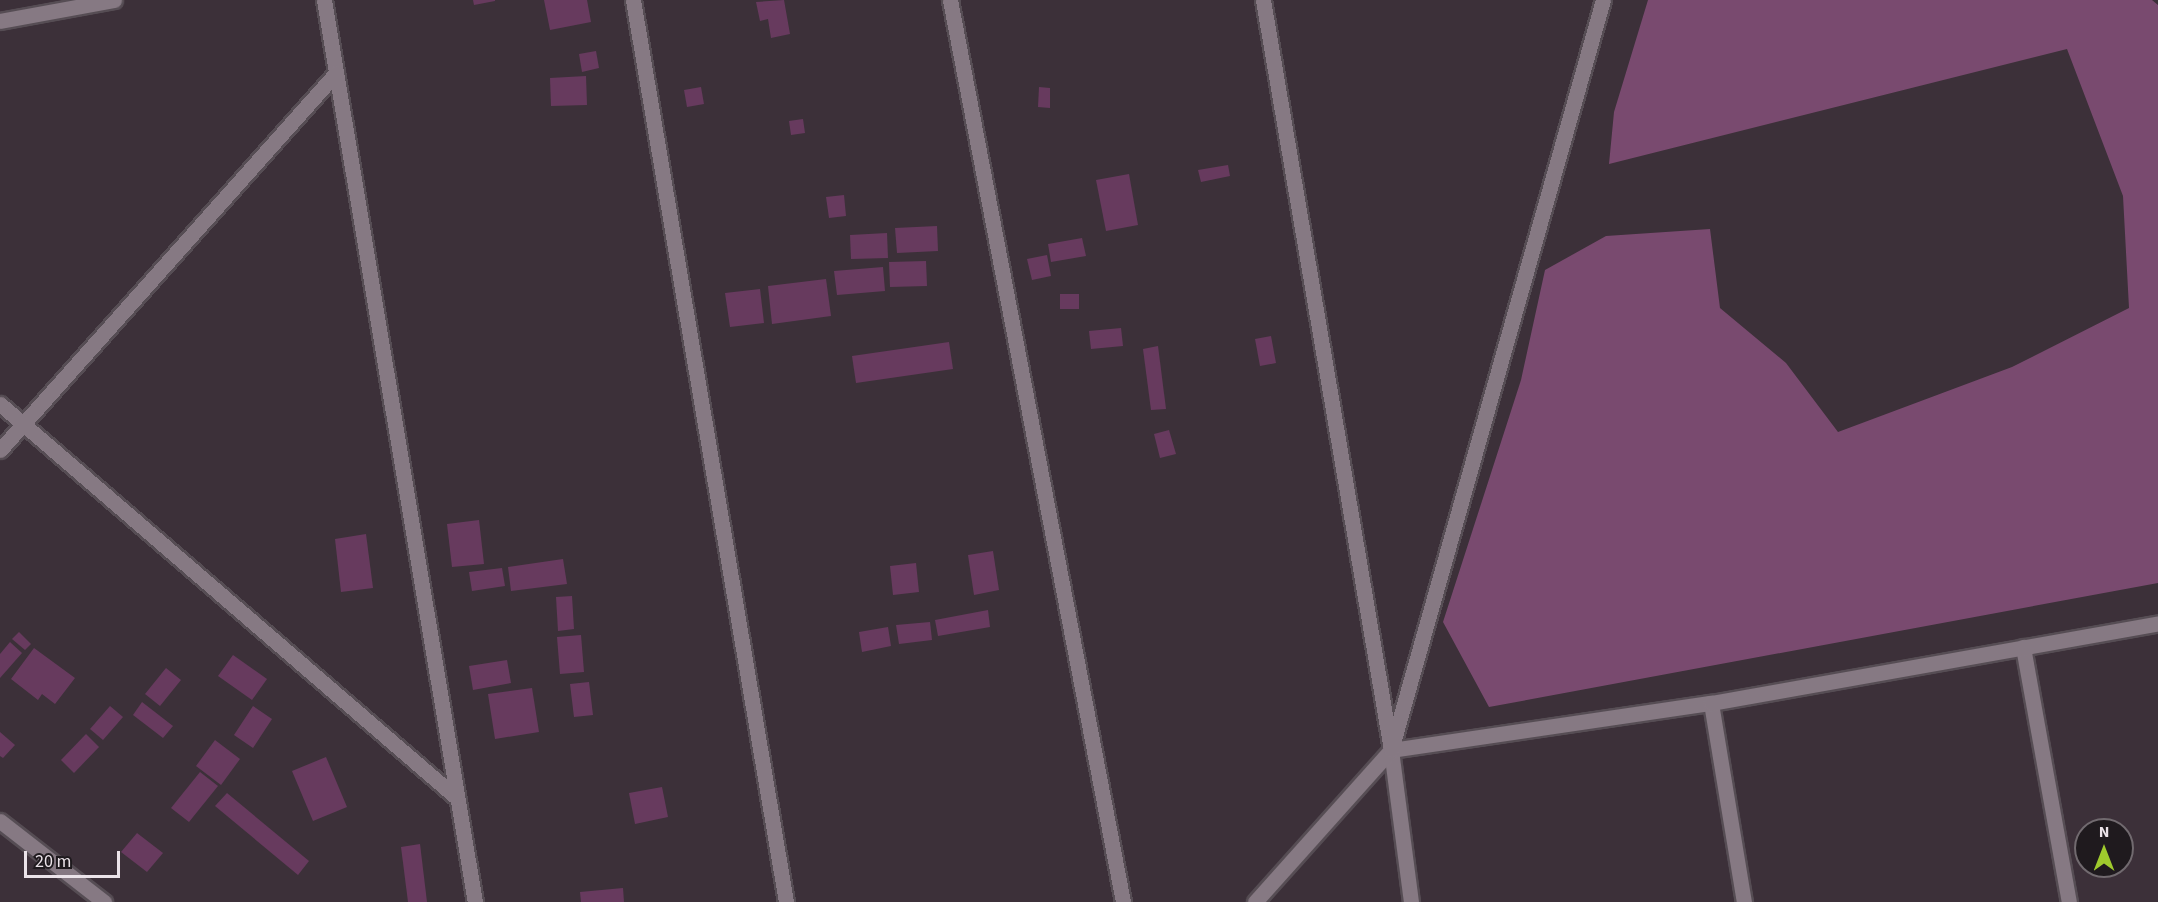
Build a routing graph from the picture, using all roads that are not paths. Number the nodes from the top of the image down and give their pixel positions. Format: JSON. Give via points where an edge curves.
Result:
{"nodes":[{"id":1,"x":114,"y":0,"type":"edge"},
{"id":2,"x":324,"y":0,"type":"edge"},
{"id":3,"x":633,"y":0,"type":"edge"},
{"id":4,"x":950,"y":0,"type":"edge"},
{"id":5,"x":1263,"y":0,"type":"edge"},
{"id":6,"x":1603,"y":0,"type":"edge"},
{"id":7,"x":0,"y":21,"type":"edge"},
{"id":8,"x":336,"y":73,"type":"junction"},
{"id":9,"x":0,"y":404,"type":"edge"},
{"id":10,"x":22,"y":423,"type":"junction"},
{"id":11,"x":0,"y":450,"type":"edge"},
{"id":12,"x":2158,"y":623,"type":"edge"},
{"id":13,"x":2024,"y":647,"type":"junction"},
{"id":14,"x":1711,"y":703,"type":"junction"},
{"id":15,"x":1391,"y":750,"type":"junction"},
{"id":16,"x":457,"y":798,"type":"junction"},
{"id":17,"x":0,"y":821,"type":"edge"},
{"id":18,"x":104,"y":902,"type":"edge"},
{"id":19,"x":475,"y":902,"type":"edge"},
{"id":20,"x":786,"y":902,"type":"edge"},
{"id":21,"x":1123,"y":902,"type":"edge"},
{"id":22,"x":1255,"y":902,"type":"edge"},
{"id":23,"x":1411,"y":902,"type":"edge"},
{"id":24,"x":1744,"y":902,"type":"edge"},
{"id":25,"x":2069,"y":902,"type":"edge"}],
"edges":[{"from":1,"to":7,"type":"street"},
{"from":2,"to":8,"type":"street"},
{"from":3,"to":20,"type":"street"},
{"from":4,"to":21,"type":"street"},
{"from":5,"to":15,"type":"street"},
{"from":6,"to":15,"type":"street"},
{"from":8,"to":10,"type":"street"},
{"from":8,"to":16,"type":"street"},
{"from":9,"to":10,"type":"street"},
{"from":10,"to":11,"type":"street"},
{"from":10,"to":16,"type":"street"},
{"from":12,"to":13,"type":"street"},
{"from":13,"to":14,"type":"street"},
{"from":13,"to":25,"type":"street"},
{"from":14,"to":15,"type":"street"},
{"from":14,"to":24,"type":"street"},
{"from":15,"to":22,"type":"street"},
{"from":15,"to":23,"type":"street"},
{"from":16,"to":19,"type":"street"},
{"from":17,"to":18,"type":"street"}]}
